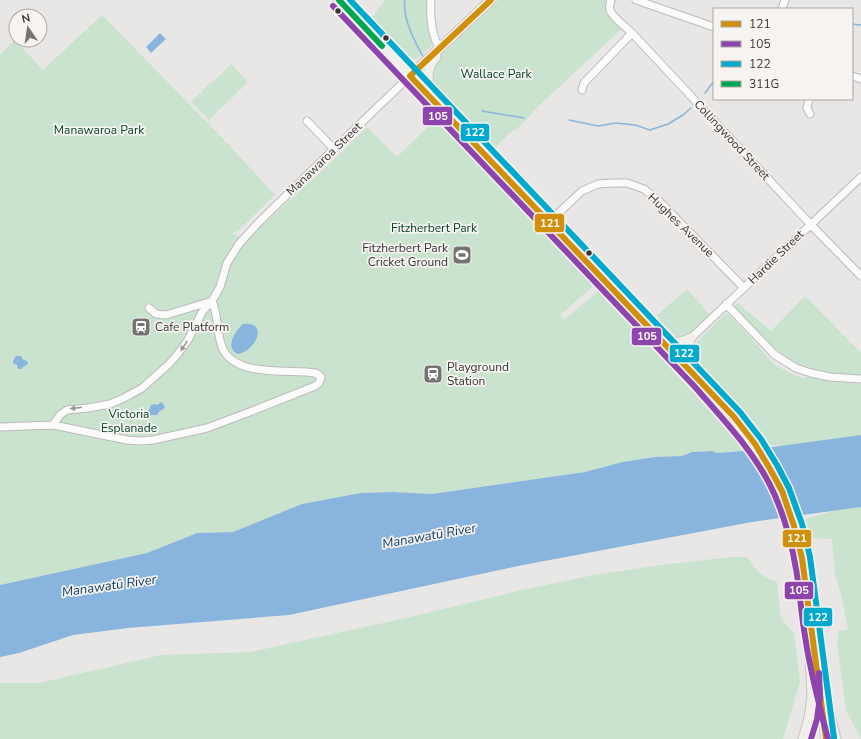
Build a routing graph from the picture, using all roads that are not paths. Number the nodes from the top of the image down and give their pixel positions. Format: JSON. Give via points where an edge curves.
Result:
{"nodes":[{"id":1,"x":339,"y":0,"type":"edge"},
{"id":2,"x":431,"y":0,"type":"edge"},
{"id":3,"x":491,"y":0,"type":"edge"},
{"id":4,"x":611,"y":0,"type":"edge"},
{"id":5,"x":636,"y":0,"type":"edge"},
{"id":6,"x":713,"y":27,"type":"edge"},
{"id":7,"x":459,"y":30,"type":"junction"},
{"id":8,"x":632,"y":33,"type":"junction"},
{"id":9,"x":440,"y":48,"type":"junction"},
{"id":10,"x":410,"y":76,"type":"junction"},
{"id":11,"x":582,"y":90,"type":"dead end"},
{"id":12,"x":430,"y":97,"type":"junction"},
{"id":13,"x":809,"y":100,"type":"edge"},
{"id":14,"x":810,"y":114,"type":"dead end"},
{"id":15,"x":307,"y":120,"type":"dead end"},
{"id":16,"x":334,"y":149,"type":"junction"},
{"id":17,"x":861,"y":177,"type":"edge"},
{"id":18,"x":549,"y":222,"type":"junction"},
{"id":19,"x":811,"y":224,"type":"junction"},
{"id":20,"x":861,"y":276,"type":"edge"},
{"id":21,"x":744,"y":288,"type":"junction"},
{"id":22,"x":212,"y":302,"type":"junction"},
{"id":23,"x":726,"y":304,"type":"junction"},
{"id":24,"x":149,"y":308,"type":"dead end"},
{"id":25,"x":691,"y":338,"type":"junction"},
{"id":26,"x":660,"y":339,"type":"junction"},
{"id":27,"x":690,"y":370,"type":"junction"},
{"id":28,"x":861,"y":379,"type":"edge"},
{"id":29,"x":53,"y":425,"type":"junction"},
{"id":30,"x":0,"y":427,"type":"edge"},
{"id":31,"x":808,"y":601,"type":"junction"},
{"id":32,"x":814,"y":644,"type":"junction"},
{"id":33,"x":803,"y":739,"type":"edge"},
{"id":34,"x":826,"y":739,"type":"edge"},
{"id":35,"x":836,"y":739,"type":"edge"}],
"edges":[{"from":1,"to":10,"type":"main road"},
{"from":2,"to":9,"type":"street","via":[[433,30]]},
{"from":3,"to":7,"type":"main road"},
{"from":4,"to":8,"type":"street","name":"Collingwood Street","via":[[610,10]]},
{"from":5,"to":6,"type":"street"},
{"from":7,"to":9,"type":"main road"},
{"from":7,"to":12,"type":"main road","via":[[430,67],[427,80]]},
{"from":8,"to":11,"type":"street","via":[[584,83]]},
{"from":8,"to":19,"type":"street","name":"Collingwood Street"},
{"from":9,"to":10,"type":"main road"},
{"from":10,"to":12,"type":"main road"},
{"from":10,"to":16,"type":"street","name":"Manawaroa Street"},
{"from":12,"to":18,"type":"main road"},
{"from":13,"to":14,"type":"street","via":[[807,108]]},
{"from":15,"to":16,"type":"street"},
{"from":16,"to":22,"type":"street","name":"Manawaroa Street","via":[[239,244],[227,263]]},
{"from":17,"to":19,"type":"street","name":"Hardie Street"},
{"from":18,"to":21,"type":"street","name":"Hughes Avenue","via":[[582,191],[598,184],[627,183],[644,189],[660,202]]},
{"from":18,"to":26,"type":"main road"},
{"from":19,"to":20,"type":"street","name":"Collingwood Street"},
{"from":19,"to":21,"type":"street","name":"Hardie Street"},
{"from":21,"to":23,"type":"street","name":"Hardie Street"},
{"from":22,"to":24,"type":"street","via":[[166,315],[156,314]]},
{"from":22,"to":29,"type":"street","name":"Manawaroa Street","one_way":true,"via":[[202,312],[177,355],[142,388],[110,404],[67,410],[60,414]]},
{"from":22,"to":29,"type":"street","via":[[216,312],[219,340],[227,356],[236,362],[268,371],[319,374],[320,380],[315,386],[207,428],[153,440],[127,440]]},
{"from":23,"to":25,"type":"street","name":"Hardie Street"},
{"from":23,"to":28,"type":"street","via":[[775,355],[796,368],[830,377]]},
{"from":25,"to":26,"type":"main road","via":[[679,343]]},
{"from":25,"to":27,"type":"main road","via":[[685,352]]},
{"from":26,"to":27,"type":"main road"},
{"from":27,"to":31,"type":"main road","via":[[755,444],[782,491],[802,558]]},
{"from":29,"to":30,"type":"street"},
{"from":31,"to":32,"type":"main road"},
{"from":31,"to":33,"type":"main road","via":[[812,696]]},
{"from":32,"to":34,"type":"main road"},
{"from":32,"to":35,"type":"main road"}]}
